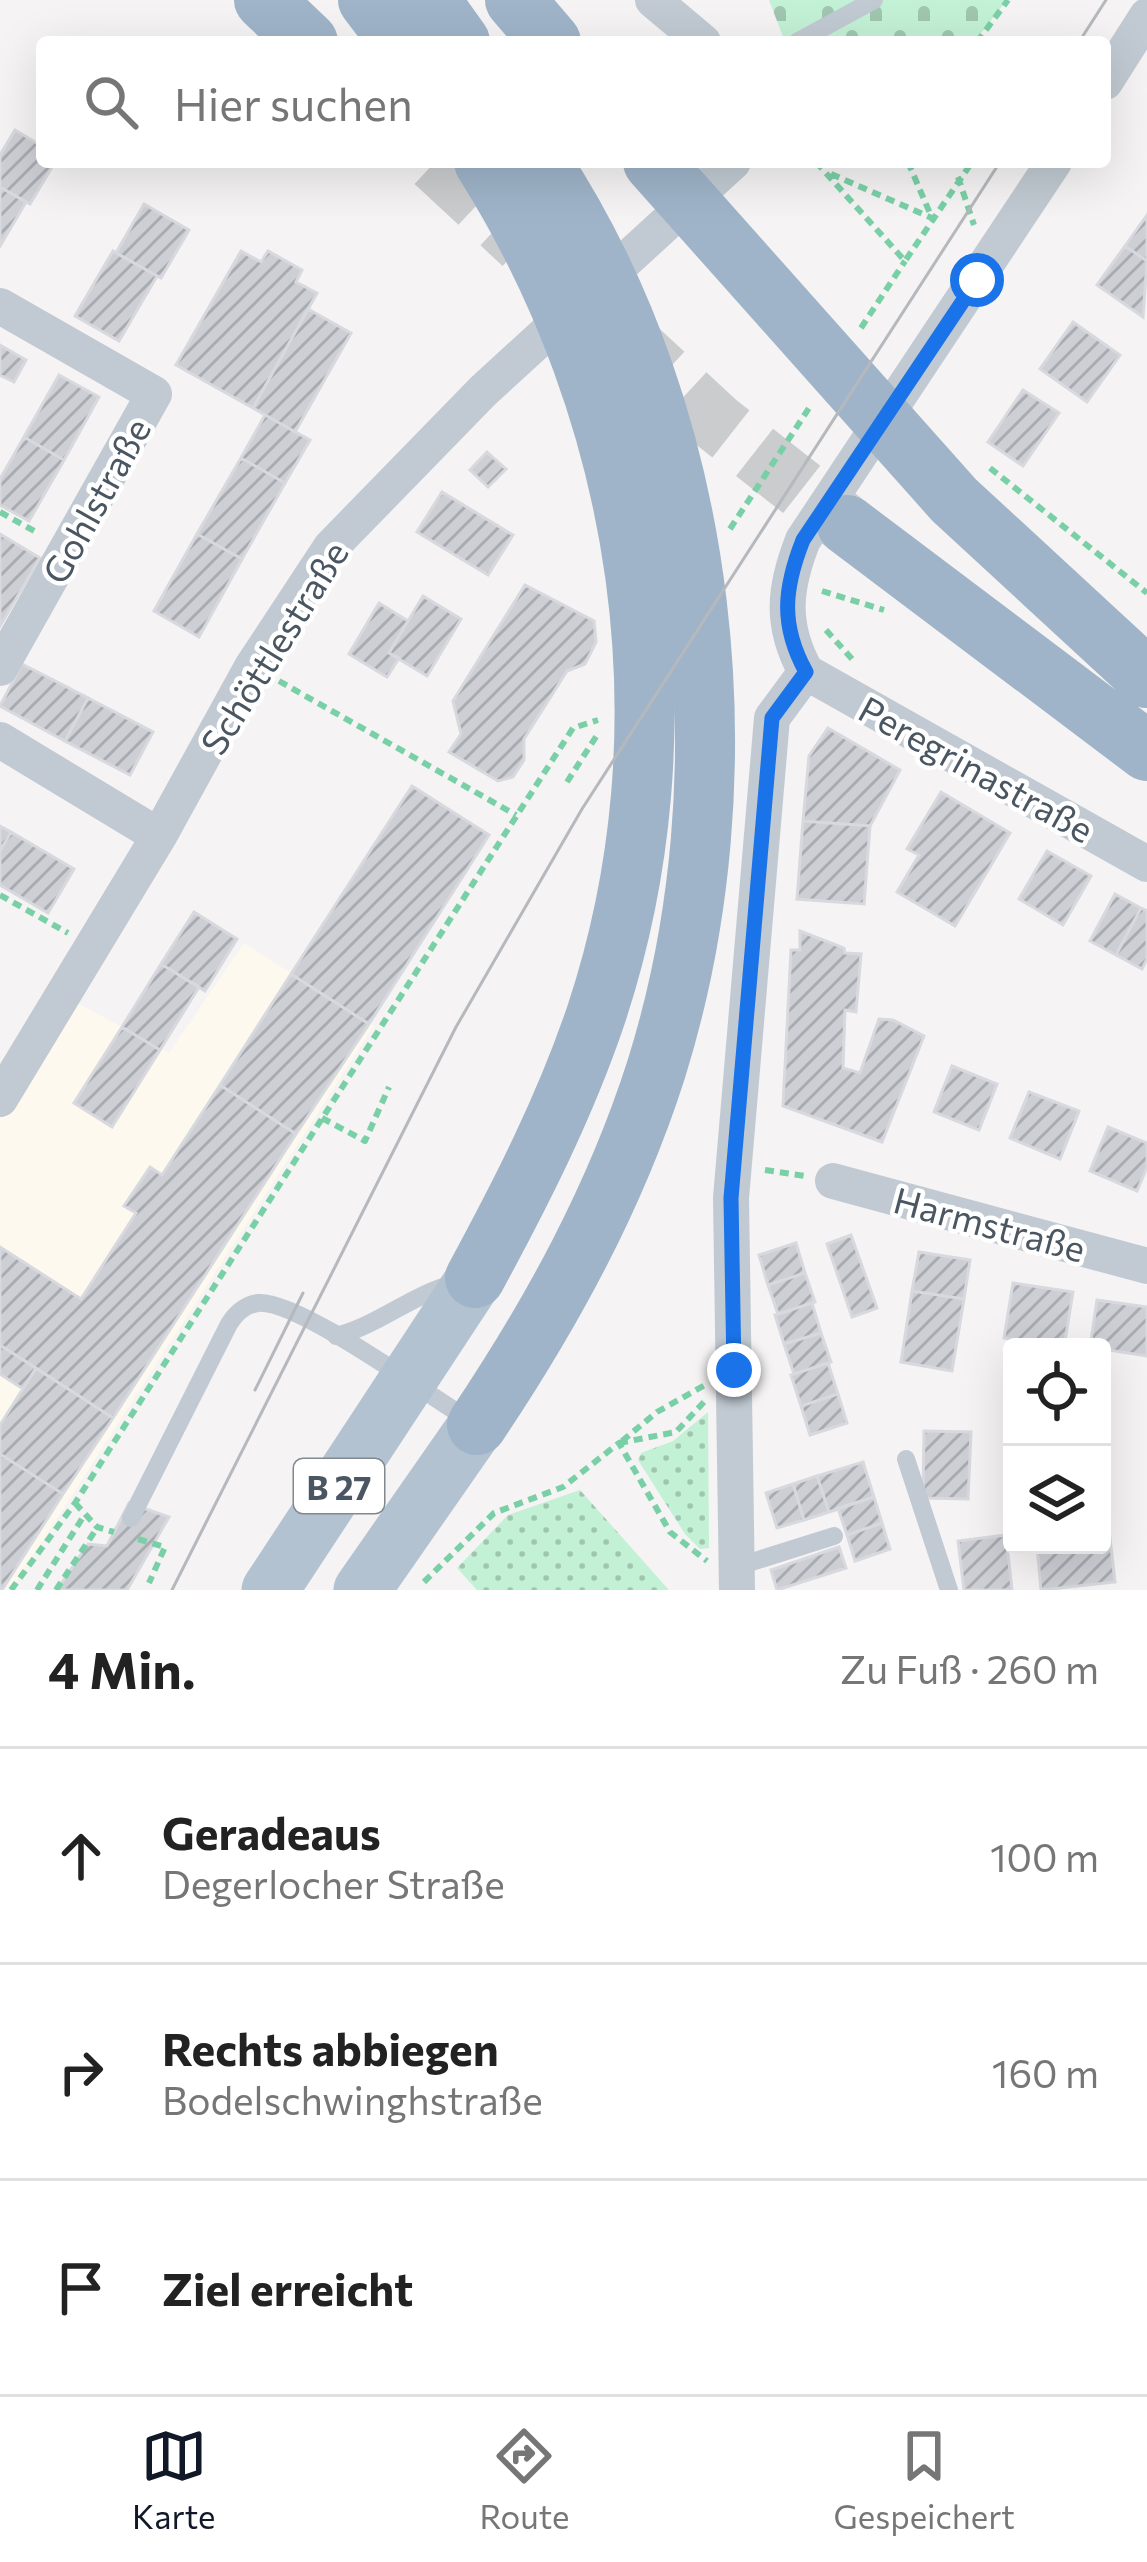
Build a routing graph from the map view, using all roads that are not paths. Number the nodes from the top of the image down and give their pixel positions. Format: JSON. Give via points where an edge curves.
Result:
{"nodes":[{"id":1,"x":264,"y":0,"type":"edge"},
{"id":2,"x":368,"y":0,"type":"edge"},
{"id":3,"x":430,"y":0,"type":"edge"},
{"id":4,"x":515,"y":0,"type":"edge"},
{"id":5,"x":653,"y":0,"type":"edge"},
{"id":6,"x":874,"y":0,"type":"edge"},
{"id":7,"x":1147,"y":16,"type":"edge"},
{"id":8,"x":302,"y":36,"type":"edge"},
{"id":9,"x":395,"y":36,"type":"edge"},
{"id":10,"x":456,"y":36,"type":"edge"},
{"id":11,"x":546,"y":36,"type":"edge"},
{"id":12,"x":696,"y":36,"type":"edge"},
{"id":13,"x":808,"y":36,"type":"edge"},
{"id":14,"x":1111,"y":73,"type":"edge"},
{"id":15,"x":487,"y":168,"type":"edge"},
{"id":16,"x":545,"y":168,"type":"edge"},
{"id":17,"x":658,"y":168,"type":"edge"},
{"id":18,"x":726,"y":168,"type":"edge"},
{"id":19,"x":1050,"y":168,"type":"edge"},
{"id":20,"x":0,"y":306,"type":"edge"},
{"id":21,"x":825,"y":533,"type":"junction"},
{"id":22,"x":0,"y":668,"type":"edge"},
{"id":23,"x":1147,"y":678,"type":"edge"},
{"id":24,"x":822,"y":681,"type":"junction"},
{"id":25,"x":0,"y":740,"type":"edge"},
{"id":26,"x":1147,"y":751,"type":"edge"},
{"id":27,"x":159,"y":836,"type":"junction"},
{"id":28,"x":1147,"y":864,"type":"edge"},
{"id":29,"x":0,"y":1099,"type":"edge"},
{"id":30,"x":833,"y":1181,"type":"dead end"},
{"id":31,"x":1147,"y":1265,"type":"edge"},
{"id":32,"x":475,"y":1278,"type":"junction"},
{"id":33,"x":336,"y":1336,"type":"junction"},
{"id":34,"x":407,"y":1382,"type":"junction"},
{"id":35,"x":477,"y":1425,"type":"junction"},
{"id":36,"x":906,"y":1459,"type":"dead end"},
{"id":37,"x":131,"y":1518,"type":"dead end"},
{"id":38,"x":834,"y":1536,"type":"dead end"},
{"id":39,"x":735,"y":1579,"type":"edge"},
{"id":40,"x":270,"y":1590,"type":"edge"},
{"id":41,"x":362,"y":1590,"type":"edge"},
{"id":42,"x":949,"y":1590,"type":"edge"}],
"edges":[{"from":1,"to":8,"type":"highway"},
{"from":2,"to":9,"type":"highway"},
{"from":3,"to":10,"type":"highway"},
{"from":4,"to":11,"type":"highway"},
{"from":5,"to":12,"type":"street"},
{"from":6,"to":13,"type":"lane"},
{"from":7,"to":14,"type":"street"},
{"from":15,"to":32,"type":"highway","via":[[549,278],[614,456],[638,582],[646,693],[635,831],[596,1014],[525,1186]]},
{"from":16,"to":35,"type":"highway","via":[[597,263],[662,435],[700,655],[702,815],[678,986],[627,1152],[558,1299]]},
{"from":17,"to":23,"type":"highway","via":[[954,500]]},
{"from":18,"to":27,"type":"street","name":"Schöttlestraße","via":[[483,391],[331,547],[251,667]]},
{"from":19,"to":21,"type":"street","via":[[903,393]]},
{"from":20,"to":22,"type":"street","name":"Gohlstraße","via":[[154,394]]},
{"from":21,"to":24,"type":"street","via":[[787,580],[785,614]]},
{"from":21,"to":26,"type":"highway"},
{"from":24,"to":28,"type":"street","name":"Peregrinastraße"},
{"from":24,"to":39,"type":"street","via":[[772,718],[731,1198]]},
{"from":25,"to":27,"type":"street"},
{"from":27,"to":29,"type":"street","name":"Schöttlestraße"},
{"from":30,"to":31,"type":"street","name":"Harmstraße"},
{"from":32,"to":33,"type":"lane","via":[[432,1289],[397,1314]]},
{"from":32,"to":34,"type":"main road","number":"B 27"},
{"from":33,"to":34,"type":"lane"},
{"from":33,"to":37,"type":"lane","via":[[274,1305],[238,1311]]},
{"from":34,"to":35,"type":"lane"},
{"from":34,"to":40,"type":"main road","number":"B 27"},
{"from":35,"to":41,"type":"main road","number":"B 27"},
{"from":36,"to":42,"type":"lane"},
{"from":38,"to":39,"type":"lane"}]}
